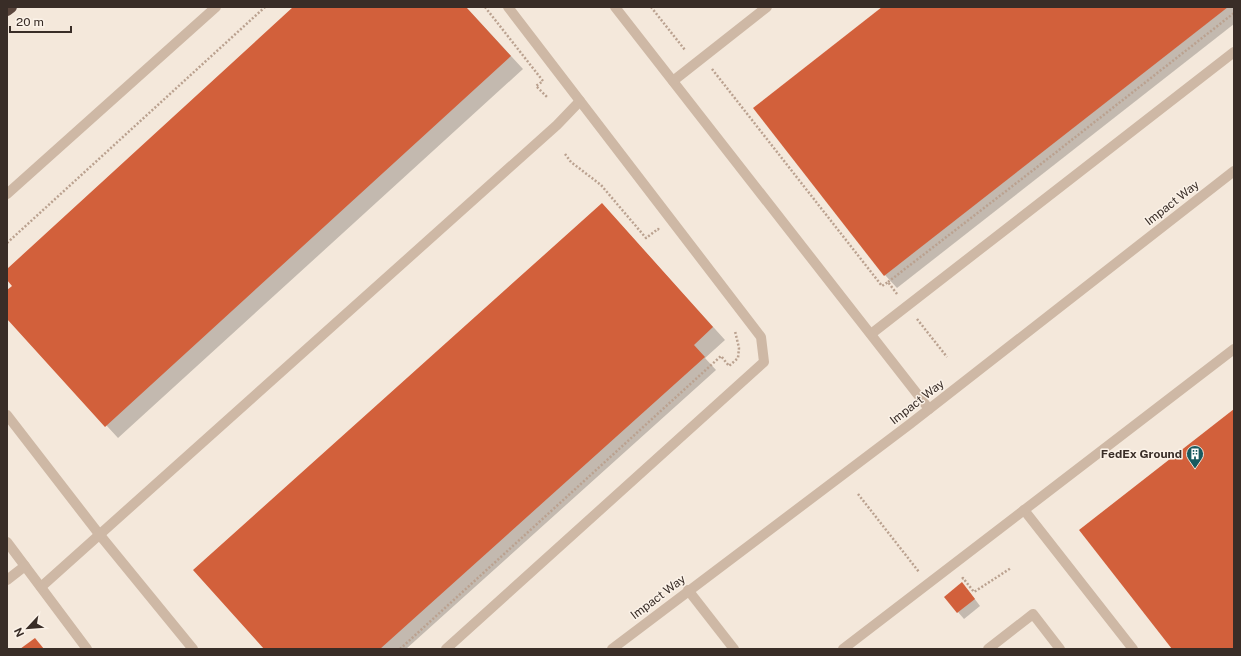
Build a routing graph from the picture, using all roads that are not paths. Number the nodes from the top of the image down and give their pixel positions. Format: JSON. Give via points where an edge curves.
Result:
{"nodes":[{"id":1,"x":11,"y":7,"type":"edge"},
{"id":2,"x":216,"y":7,"type":"edge"},
{"id":3,"x":508,"y":7,"type":"edge"},
{"id":4,"x":615,"y":7,"type":"edge"},
{"id":5,"x":767,"y":7,"type":"edge"},
{"id":6,"x":7,"y":10,"type":"edge"},
{"id":7,"x":1234,"y":52,"type":"edge"},
{"id":8,"x":673,"y":81,"type":"junction"},
{"id":9,"x":580,"y":101,"type":"junction"},
{"id":10,"x":1234,"y":171,"type":"edge"},
{"id":11,"x":7,"y":194,"type":"edge"},
{"id":12,"x":871,"y":334,"type":"junction"},
{"id":13,"x":1234,"y":349,"type":"edge"},
{"id":14,"x":929,"y":409,"type":"junction"},
{"id":15,"x":7,"y":415,"type":"edge"},
{"id":16,"x":1024,"y":510,"type":"junction"},
{"id":17,"x":98,"y":534,"type":"junction"},
{"id":18,"x":7,"y":542,"type":"edge"},
{"id":19,"x":25,"y":566,"type":"junction"},
{"id":20,"x":7,"y":580,"type":"edge"},
{"id":21,"x":41,"y":587,"type":"junction"},
{"id":22,"x":688,"y":590,"type":"junction"},
{"id":23,"x":87,"y":649,"type":"edge"},
{"id":24,"x":193,"y":649,"type":"edge"},
{"id":25,"x":446,"y":649,"type":"edge"},
{"id":26,"x":612,"y":649,"type":"edge"},
{"id":27,"x":734,"y":649,"type":"edge"},
{"id":28,"x":843,"y":649,"type":"edge"},
{"id":29,"x":988,"y":649,"type":"edge"},
{"id":30,"x":1060,"y":649,"type":"edge"},
{"id":31,"x":1133,"y":649,"type":"edge"}],
"edges":[{"from":1,"to":6,"type":"highway"},
{"from":2,"to":11,"type":"street"},
{"from":3,"to":9,"type":"street"},
{"from":4,"to":8,"type":"street"},
{"from":5,"to":8,"type":"street"},
{"from":7,"to":12,"type":"street"},
{"from":8,"to":12,"type":"street"},
{"from":9,"to":17,"type":"street","via":[[557,125]]},
{"from":9,"to":25,"type":"street","via":[[761,336],[764,362]]},
{"from":10,"to":14,"type":"street","name":"Impact Way"},
{"from":12,"to":14,"type":"street"},
{"from":13,"to":16,"type":"street"},
{"from":14,"to":22,"type":"street","name":"Impact Way"},
{"from":15,"to":17,"type":"street"},
{"from":16,"to":28,"type":"street"},
{"from":16,"to":31,"type":"street"},
{"from":17,"to":21,"type":"street"},
{"from":17,"to":24,"type":"street"},
{"from":18,"to":19,"type":"street"},
{"from":19,"to":20,"type":"street"},
{"from":19,"to":21,"type":"street"},
{"from":21,"to":23,"type":"street"},
{"from":22,"to":26,"type":"street","name":"Impact Way"},
{"from":22,"to":27,"type":"street"},
{"from":29,"to":30,"type":"street","via":[[1033,614]]}]}
